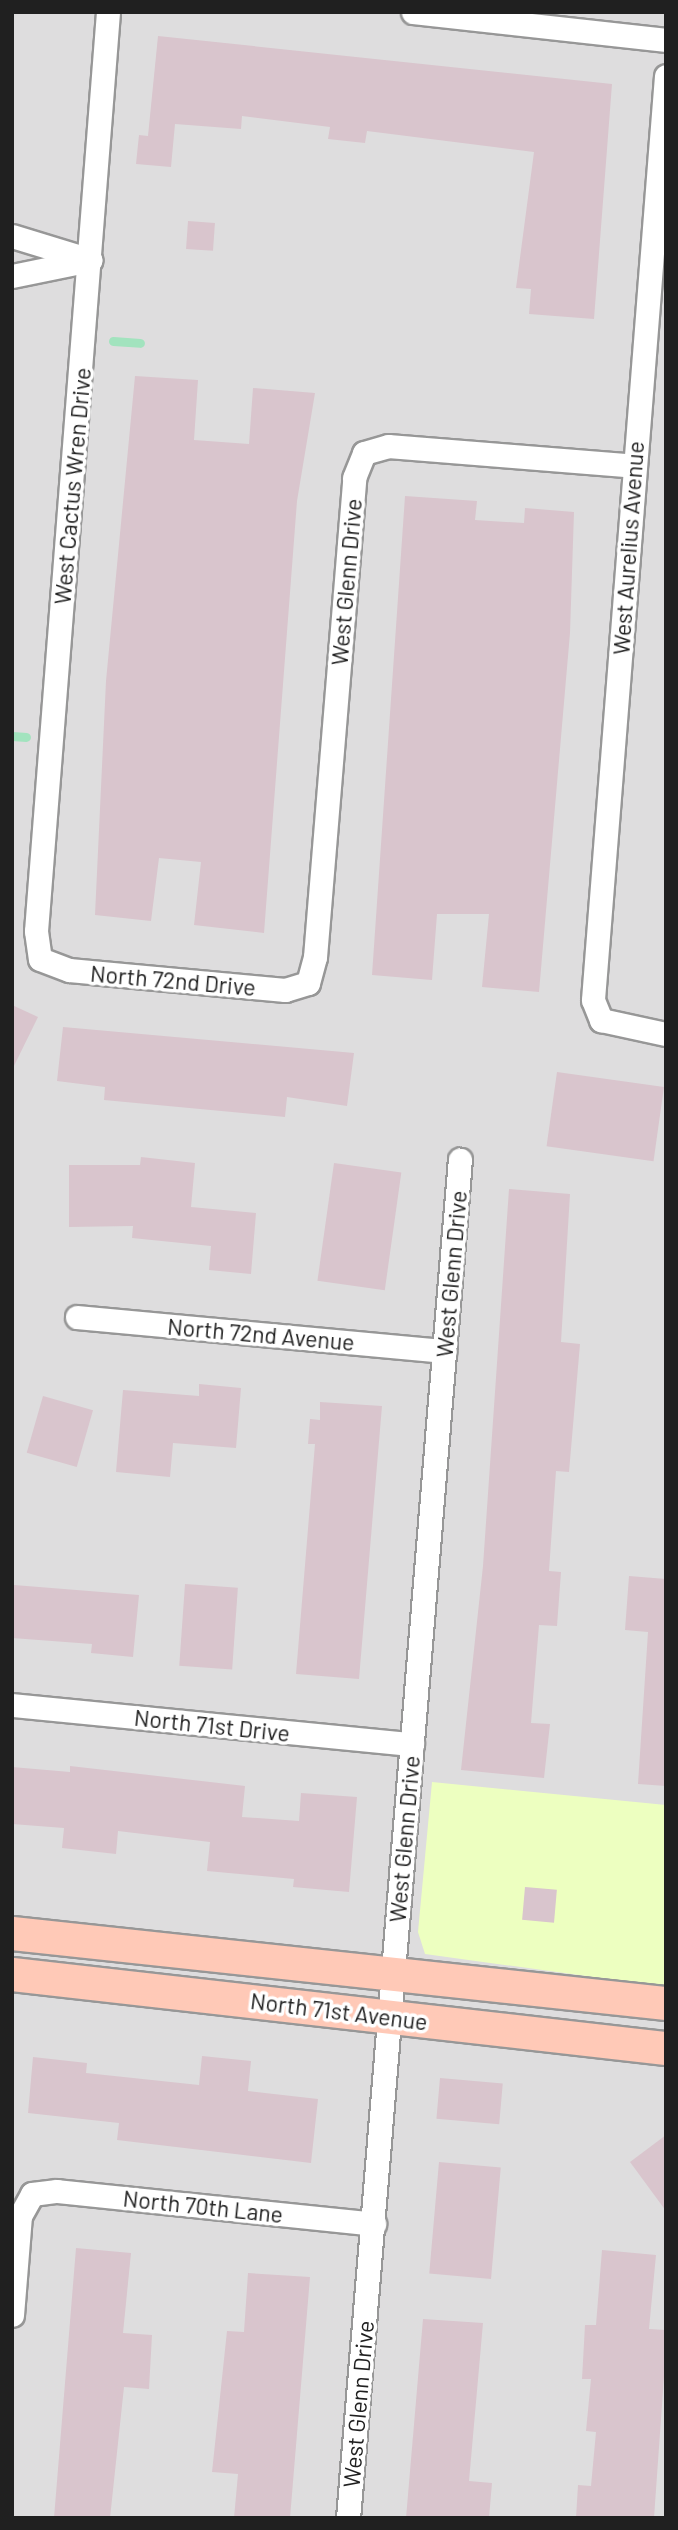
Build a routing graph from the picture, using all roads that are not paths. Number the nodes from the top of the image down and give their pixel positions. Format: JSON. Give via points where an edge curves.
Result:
{"nodes":[{"id":1,"x":108,"y":12,"type":"edge"},
{"id":2,"x":413,"y":12,"type":"edge"},
{"id":3,"x":666,"y":40,"type":"edge"},
{"id":4,"x":666,"y":76,"type":"edge"},
{"id":5,"x":12,"y":236,"type":"edge"},
{"id":6,"x":90,"y":260,"type":"junction"},
{"id":7,"x":12,"y":276,"type":"edge"},
{"id":8,"x":634,"y":466,"type":"junction"},
{"id":9,"x":40,"y":959,"type":"joint"},
{"id":10,"x":307,"y":983,"type":"joint"},
{"id":11,"x":666,"y":1034,"type":"edge"},
{"id":12,"x":460,"y":1160,"type":"dead end"},
{"id":13,"x":77,"y":1317,"type":"dead end"},
{"id":14,"x":444,"y":1351,"type":"junction"},
{"id":15,"x":12,"y":1705,"type":"edge"},
{"id":16,"x":412,"y":1744,"type":"junction"},
{"id":17,"x":12,"y":1933,"type":"edge"},
{"id":18,"x":12,"y":1974,"type":"edge"},
{"id":19,"x":394,"y":1975,"type":"junction"},
{"id":20,"x":666,"y":2003,"type":"edge"},
{"id":21,"x":391,"y":2017,"type":"junction"},
{"id":22,"x":666,"y":2049,"type":"edge"},
{"id":23,"x":374,"y":2224,"type":"junction"},
{"id":24,"x":12,"y":2315,"type":"edge"},
{"id":25,"x":348,"y":2518,"type":"edge"}],
"edges":[{"from":1,"to":6,"type":"street","name":"West Cactus Wren Drive"},
{"from":2,"to":3,"type":"street"},
{"from":4,"to":8,"type":"street","name":"West Aurelius Avenue"},
{"from":5,"to":6,"type":"street"},
{"from":6,"to":7,"type":"street"},
{"from":6,"to":9,"type":"street","name":"West Cactus Wren Drive","via":[[36,931]]},
{"from":8,"to":10,"type":"street","name":"West Glenn Drive","via":[[388,446],[364,453],[354,478],[315,957]]},
{"from":8,"to":11,"type":"street","name":"West Aurelius Avenue","via":[[593,1000],[601,1020],[625,1030]]},
{"from":9,"to":10,"type":"street","name":"North 72nd Drive","via":[[69,970],[285,990]]},
{"from":12,"to":14,"type":"street","name":"West Glenn Drive"},
{"from":13,"to":14,"type":"street","name":"North 72nd Avenue"},
{"from":14,"to":16,"type":"street","name":"West Glenn Drive"},
{"from":15,"to":16,"type":"street","name":"North 71st Drive"},
{"from":16,"to":19,"type":"street","name":"West Glenn Drive"},
{"from":17,"to":19,"type":"street","name":"North 71st Avenue"},
{"from":18,"to":21,"type":"street","name":"North 71st Avenue"},
{"from":19,"to":20,"type":"street","name":"North 71st Avenue"},
{"from":19,"to":21,"type":"street","name":"West Glenn Drive"},
{"from":21,"to":22,"type":"street","name":"North 71st Avenue"},
{"from":21,"to":23,"type":"street","name":"West Glenn Drive"},
{"from":23,"to":24,"type":"street","name":"North 70th Lane","via":[[57,2191],[32,2193],[20,2216]]},
{"from":23,"to":25,"type":"street","name":"West Glenn Drive"}]}
